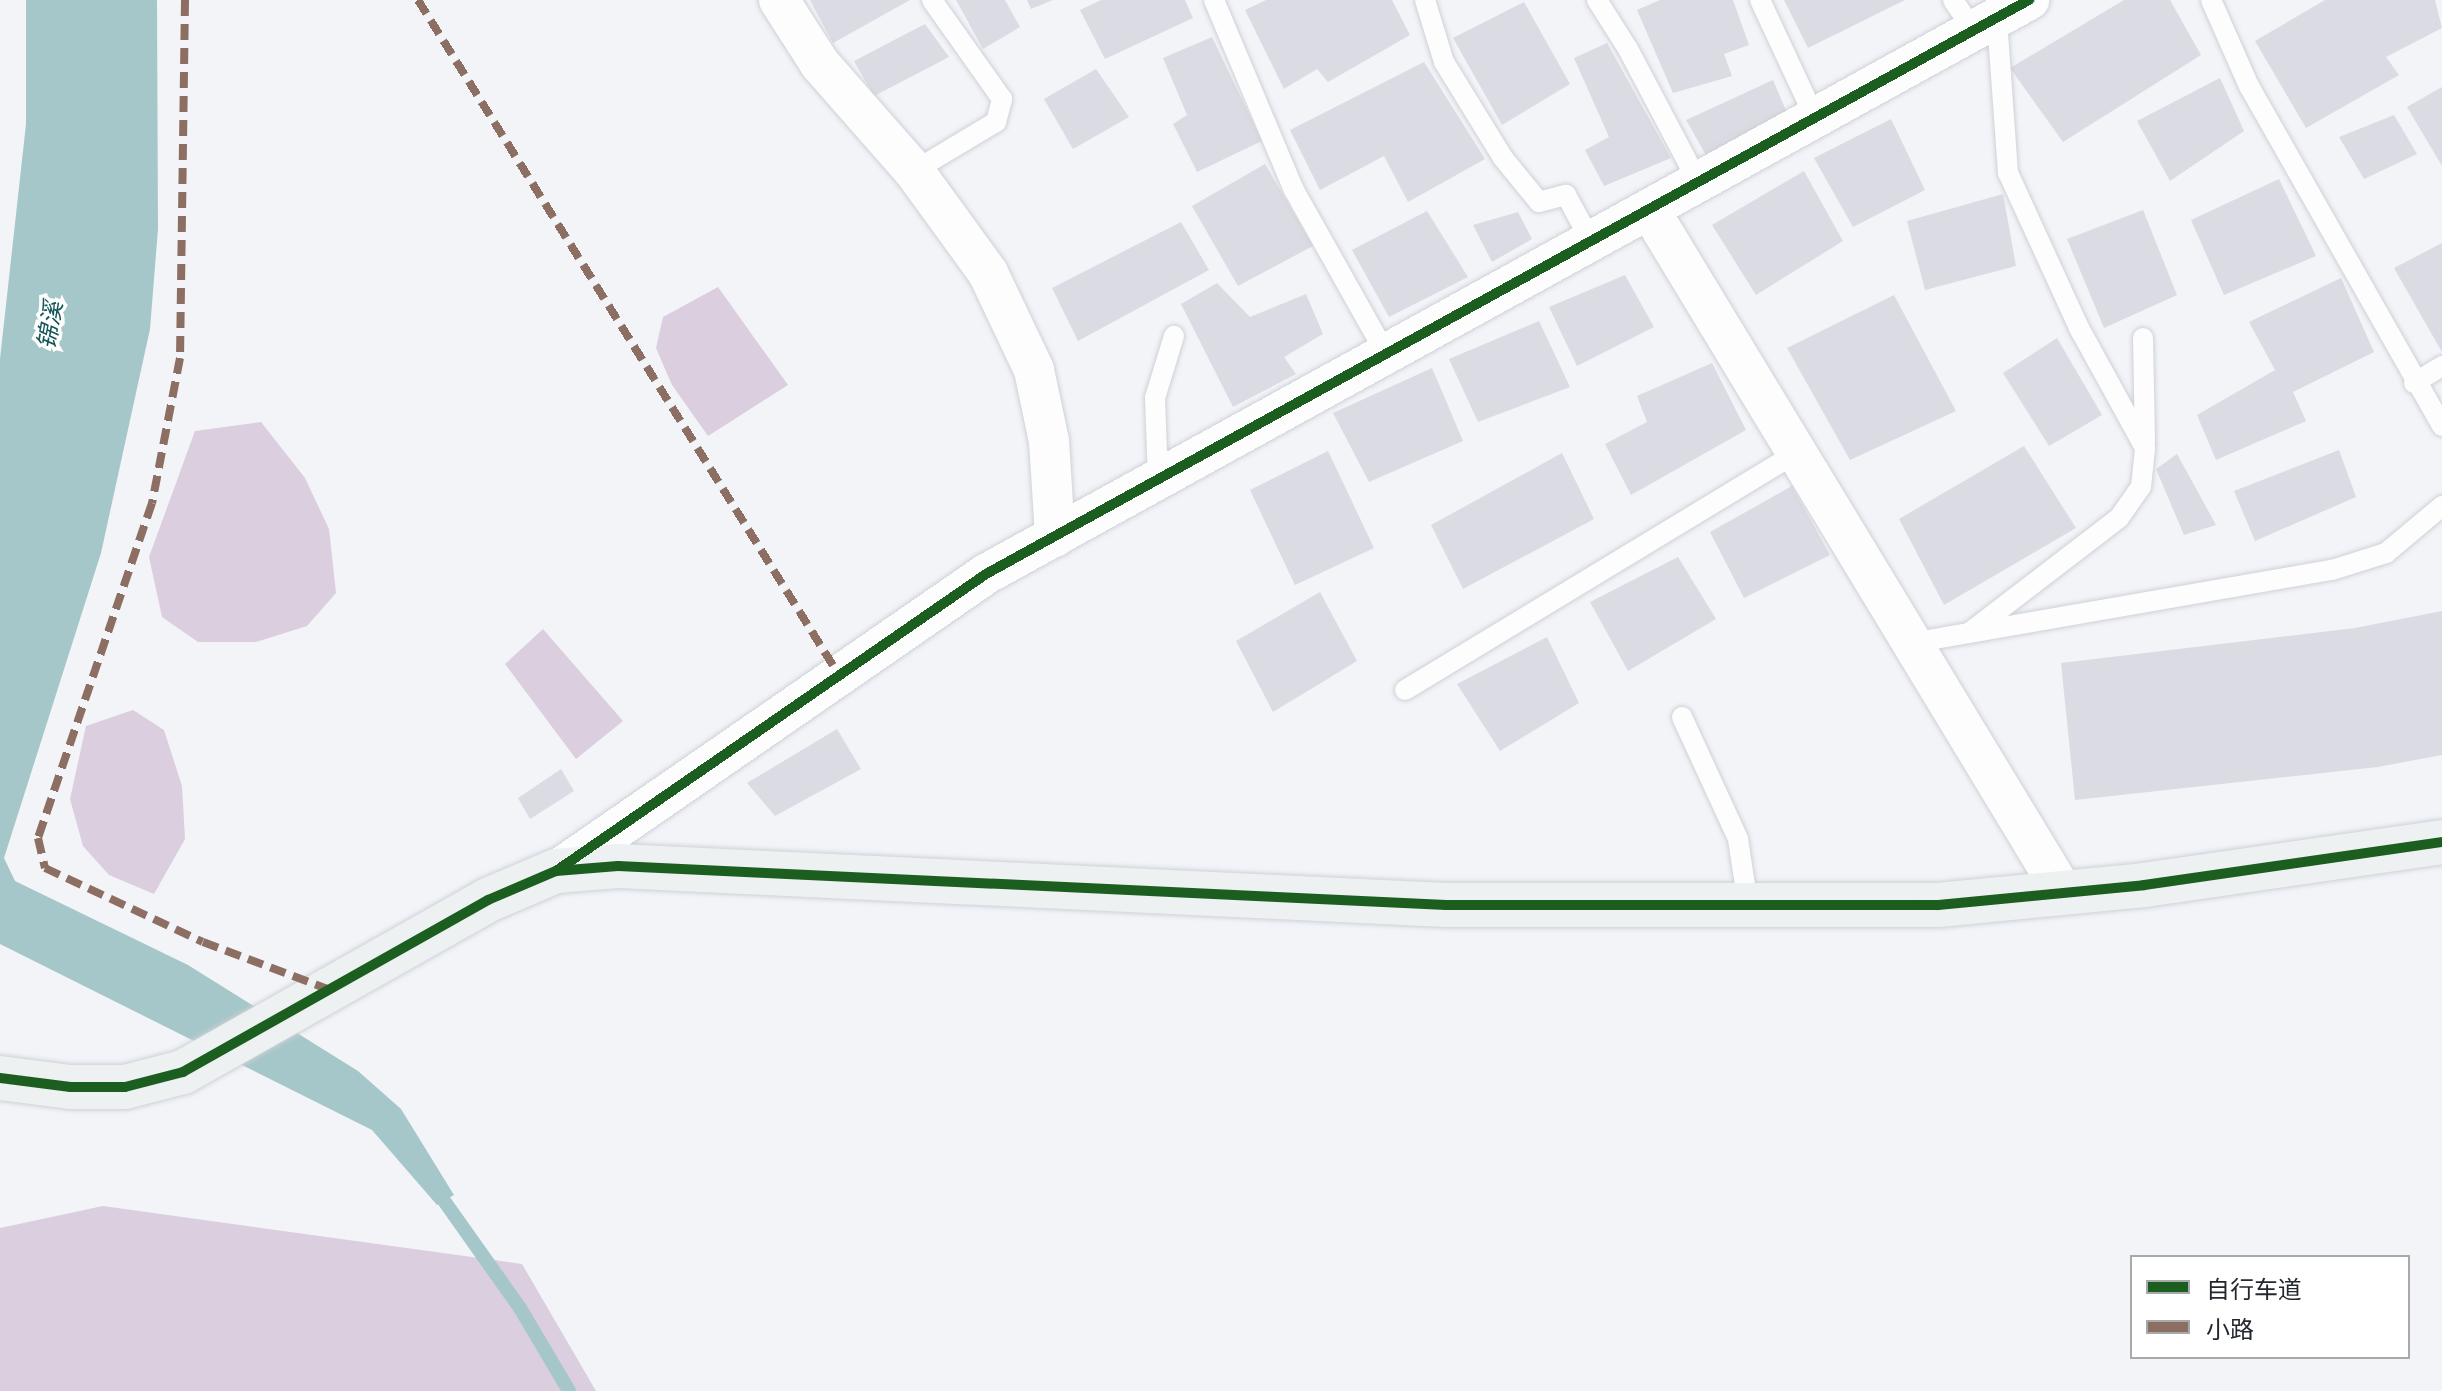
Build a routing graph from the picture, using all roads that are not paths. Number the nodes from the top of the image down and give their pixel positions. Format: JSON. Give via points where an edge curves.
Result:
{"nodes":[{"id":1,"x":779,"y":0,"type":"edge"},
{"id":2,"x":932,"y":0,"type":"edge"},
{"id":3,"x":1214,"y":0,"type":"edge"},
{"id":4,"x":1425,"y":0,"type":"edge"},
{"id":5,"x":1597,"y":0,"type":"edge"},
{"id":6,"x":1760,"y":0,"type":"edge"},
{"id":7,"x":2211,"y":0,"type":"edge"},
{"id":8,"x":1988,"y":12,"type":"edge"},
{"id":9,"x":1815,"y":118,"type":"junction"},
{"id":10,"x":914,"y":171,"type":"junction"},
{"id":11,"x":1698,"y":182,"type":"junction"},
{"id":12,"x":1649,"y":209,"type":"junction"},
{"id":13,"x":1591,"y":241,"type":"junction"},
{"id":14,"x":1174,"y":336,"type":"dead end"},
{"id":15,"x":2143,"y":338,"type":"dead end"},
{"id":16,"x":1386,"y":354,"type":"junction"},
{"id":17,"x":2442,"y":366,"type":"edge"},
{"id":18,"x":2414,"y":383,"type":"junction"},
{"id":19,"x":2442,"y":426,"type":"edge"},
{"id":20,"x":2145,"y":448,"type":"junction"},
{"id":21,"x":1797,"y":453,"type":"junction"},
{"id":22,"x":1158,"y":480,"type":"junction"},
{"id":23,"x":2442,"y":506,"type":"edge"},
{"id":24,"x":1055,"y":537,"type":"junction"},
{"id":25,"x":1969,"y":633,"type":"junction"},
{"id":26,"x":1912,"y":643,"type":"junction"},
{"id":27,"x":1405,"y":690,"type":"dead end"},
{"id":28,"x":1682,"y":717,"type":"dead end"},
{"id":29,"x":2442,"y":842,"type":"edge"},
{"id":30,"x":556,"y":871,"type":"junction"},
{"id":31,"x":2063,"y":892,"type":"junction"},
{"id":32,"x":1748,"y":905,"type":"junction"},
{"id":33,"x":0,"y":1078,"type":"edge"}],
"edges":[{"from":1,"to":10,"type":"street","via":[[820,64]]},
{"from":2,"to":10,"type":"lane","via":[[1002,99],[996,122]]},
{"from":3,"to":16,"type":"lane","via":[[1294,190]]},
{"from":4,"to":13,"type":"lane","via":[[1444,62],[1503,158],[1539,202],[1566,195]]},
{"from":5,"to":11,"type":"lane"},
{"from":6,"to":9,"type":"lane"},
{"from":7,"to":18,"type":"lane","via":[[2249,86]]},
{"from":8,"to":9,"type":"street"},
{"from":8,"to":20,"type":"lane","via":[[2008,173],[2080,330]]},
{"from":9,"to":11,"type":"street"},
{"from":10,"to":24,"type":"street","via":[[988,273],[1034,370],[1049,441]]},
{"from":11,"to":12,"type":"street"},
{"from":12,"to":13,"type":"street"},
{"from":12,"to":21,"type":"street"},
{"from":13,"to":16,"type":"street"},
{"from":14,"to":22,"type":"lane","via":[[1155,398]]},
{"from":15,"to":20,"type":"lane"},
{"from":16,"to":22,"type":"street"},
{"from":17,"to":18,"type":"lane"},
{"from":18,"to":19,"type":"lane"},
{"from":20,"to":25,"type":"lane","via":[[2141,487],[2119,518]]},
{"from":21,"to":26,"type":"street"},
{"from":21,"to":27,"type":"lane"},
{"from":22,"to":24,"type":"street"},
{"from":23,"to":25,"type":"lane","via":[[2386,553],[2332,570]]},
{"from":24,"to":30,"type":"street","via":[[986,574]]},
{"from":25,"to":26,"type":"lane"},
{"from":26,"to":31,"type":"street"},
{"from":28,"to":32,"type":"lane","via":[[1738,839]]},
{"from":29,"to":31,"type":"street"},
{"from":30,"to":32,"type":"street","via":[[618,866],[1446,905]]},
{"from":30,"to":33,"type":"street","via":[[488,900],[183,1072],[125,1087]]},
{"from":31,"to":32,"type":"street","via":[[1938,905]]}]}
